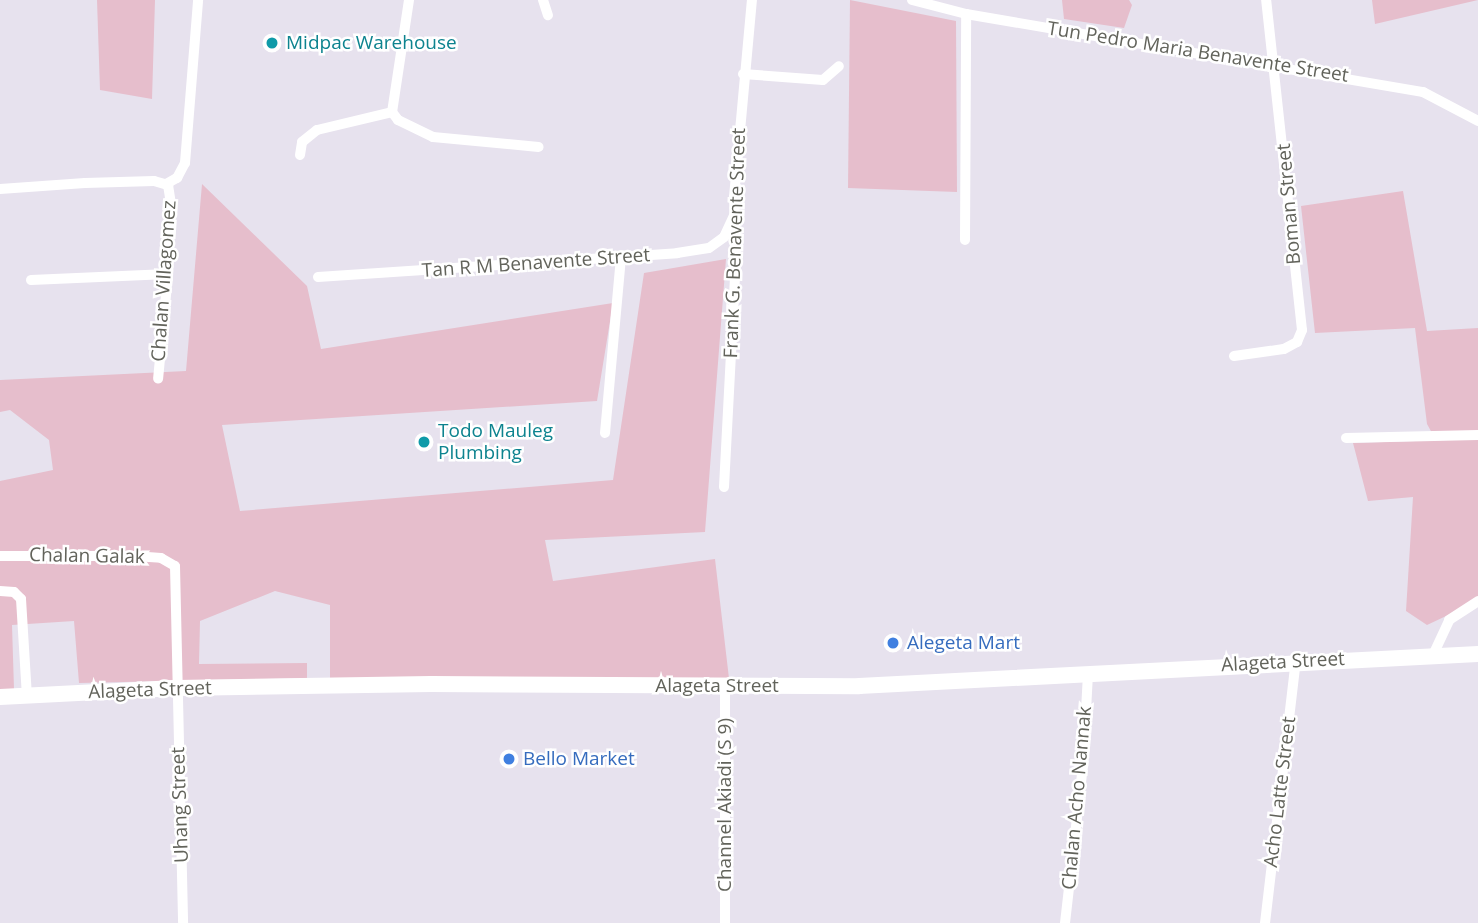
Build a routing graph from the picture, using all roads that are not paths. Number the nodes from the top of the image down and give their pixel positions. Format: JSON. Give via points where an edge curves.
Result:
{"nodes":[{"id":1,"x":198,"y":0,"type":"edge"},
{"id":2,"x":409,"y":0,"type":"edge"},
{"id":3,"x":543,"y":0,"type":"edge"},
{"id":4,"x":752,"y":0,"type":"edge"},
{"id":5,"x":912,"y":0,"type":"edge"},
{"id":6,"x":1266,"y":0,"type":"edge"},
{"id":7,"x":966,"y":14,"type":"junction"},
{"id":8,"x":548,"y":15,"type":"dead end"},
{"id":9,"x":1276,"y":65,"type":"junction"},
{"id":10,"x":839,"y":66,"type":"dead end"},
{"id":11,"x":743,"y":74,"type":"junction"},
{"id":12,"x":392,"y":112,"type":"junction"},
{"id":13,"x":1478,"y":121,"type":"edge"},
{"id":14,"x":539,"y":147,"type":"dead end"},
{"id":15,"x":300,"y":155,"type":"dead end"},
{"id":16,"x":166,"y":184,"type":"junction"},
{"id":17,"x":0,"y":189,"type":"edge"},
{"id":18,"x":736,"y":214,"type":"junction"},
{"id":19,"x":965,"y":240,"type":"dead end"},
{"id":20,"x":621,"y":256,"type":"junction"},
{"id":21,"x":168,"y":274,"type":"junction"},
{"id":22,"x":318,"y":277,"type":"dead end"},
{"id":23,"x":31,"y":280,"type":"dead end"},
{"id":24,"x":1234,"y":356,"type":"dead end"},
{"id":25,"x":158,"y":379,"type":"dead end"},
{"id":26,"x":605,"y":433,"type":"dead end"},
{"id":27,"x":1478,"y":435,"type":"edge"},
{"id":28,"x":1346,"y":438,"type":"dead end"},
{"id":29,"x":724,"y":487,"type":"dead end"},
{"id":30,"x":0,"y":556,"type":"edge"},
{"id":31,"x":0,"y":591,"type":"edge"},
{"id":32,"x":1478,"y":601,"type":"edge"},
{"id":33,"x":1478,"y":654,"type":"edge"},
{"id":34,"x":1433,"y":655,"type":"junction"},
{"id":35,"x":1296,"y":661,"type":"junction"},
{"id":36,"x":1088,"y":673,"type":"junction"},
{"id":37,"x":725,"y":687,"type":"junction"},
{"id":38,"x":176,"y":688,"type":"junction"},
{"id":39,"x":27,"y":696,"type":"junction"},
{"id":40,"x":0,"y":697,"type":"edge"},
{"id":41,"x":183,"y":923,"type":"edge"},
{"id":42,"x":725,"y":923,"type":"edge"},
{"id":43,"x":1065,"y":923,"type":"edge"},
{"id":44,"x":1265,"y":923,"type":"edge"}],
"edges":[{"from":1,"to":16,"type":"street","via":[[185,163],[177,178]]},
{"from":2,"to":12,"type":"street"},
{"from":3,"to":8,"type":"street"},
{"from":4,"to":11,"type":"street","name":"Frank G. Benavente Street"},
{"from":5,"to":7,"type":"street","name":"Tun Pedro Maria Benavente Street"},
{"from":6,"to":9,"type":"street","name":"Boman Street"},
{"from":7,"to":9,"type":"street","name":"Tun Pedro Maria Benavente Street"},
{"from":7,"to":19,"type":"street"},
{"from":9,"to":13,"type":"street","name":"Tun Pedro Maria Benavente Street","via":[[1423,92]]},
{"from":9,"to":24,"type":"street","name":"Boman Street","via":[[1302,330],[1297,342],[1284,349]]},
{"from":10,"to":11,"type":"street","via":[[823,80]]},
{"from":11,"to":18,"type":"street","name":"Frank G. Benavente Street"},
{"from":12,"to":14,"type":"street","via":[[408,128],[433,136]]},
{"from":12,"to":15,"type":"street","via":[[317,130],[302,142]]},
{"from":16,"to":17,"type":"street","name":"Chalan Villagomez"},
{"from":16,"to":21,"type":"street","name":"Chalan Villagomez","via":[[171,198]]},
{"from":18,"to":20,"type":"street","name":"Tan R M Benavente Street","via":[[724,237],[709,248]]},
{"from":18,"to":29,"type":"street","name":"Frank G. Benavente Street"},
{"from":20,"to":22,"type":"street","name":"Tan R M Benavente Street","via":[[528,267]]},
{"from":20,"to":26,"type":"street"},
{"from":21,"to":23,"type":"street"},
{"from":21,"to":25,"type":"street","name":"Chalan Villagomez"},
{"from":27,"to":28,"type":"street"},
{"from":30,"to":38,"type":"street","name":"Chalan Galak","via":[[134,556],[172,562],[177,576]]},
{"from":31,"to":39,"type":"street","via":[[14,592],[21,599]]},
{"from":32,"to":34,"type":"street","via":[[1449,620]]},
{"from":33,"to":34,"type":"main road","name":"Alageta Street"},
{"from":34,"to":35,"type":"main road","name":"Alageta Street"},
{"from":35,"to":36,"type":"main road","name":"Alageta Street"},
{"from":35,"to":44,"type":"street","name":"Acho Latte Street"},
{"from":36,"to":37,"type":"main road","name":"Alageta Street","via":[[904,685]]},
{"from":36,"to":43,"type":"street","name":"Chalan Acho Nannak","via":[[1083,766]]},
{"from":37,"to":38,"type":"main road","name":"Alageta Street","via":[[430,684]]},
{"from":37,"to":42,"type":"street","name":"Channel Akiadi (S 9)"},
{"from":38,"to":39,"type":"main road","name":"Alageta Street"},
{"from":38,"to":41,"type":"street","name":"Uhang Street"},
{"from":39,"to":40,"type":"main road","name":"Alageta Street"}]}
